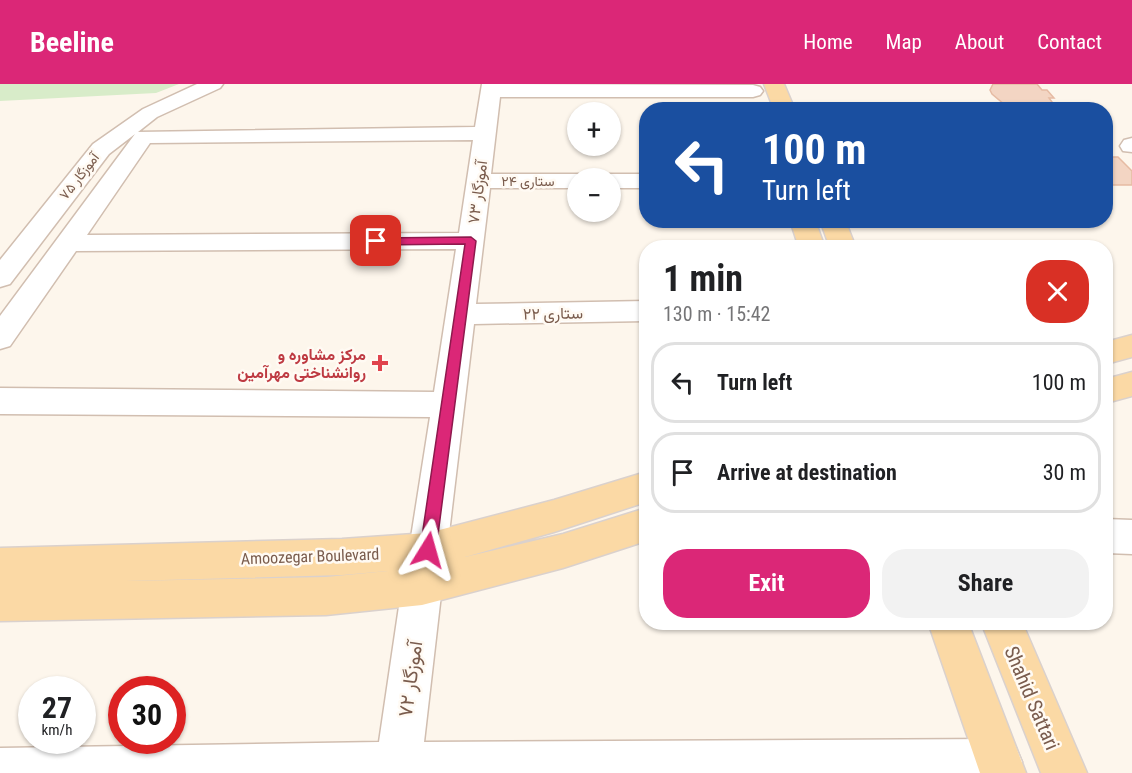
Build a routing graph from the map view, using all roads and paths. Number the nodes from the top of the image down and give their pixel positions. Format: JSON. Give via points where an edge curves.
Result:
{"nodes":[{"id":1,"x":213,"y":84,"type":"edge"},
{"id":2,"x":774,"y":84,"type":"edge"},
{"id":3,"x":491,"y":88,"type":"edge"},
{"id":4,"x":755,"y":95,"type":"edge"},
{"id":5,"x":782,"y":102,"type":"edge"},
{"id":6,"x":485,"y":133,"type":"junction"},
{"id":7,"x":479,"y":181,"type":"junction"},
{"id":8,"x":567,"y":181,"type":"edge"},
{"id":9,"x":621,"y":181,"type":"edge"},
{"id":10,"x":639,"y":181,"type":"edge"},
{"id":11,"x":471,"y":241,"type":"junction"},
{"id":12,"x":68,"y":243,"type":"junction"},
{"id":13,"x":0,"y":278,"type":"edge"},
{"id":14,"x":639,"y":311,"type":"edge"},
{"id":15,"x":460,"y":314,"type":"junction"},
{"id":16,"x":0,"y":338,"type":"edge"},
{"id":17,"x":1132,"y":346,"type":"edge"},
{"id":18,"x":1113,"y":351,"type":"edge"},
{"id":19,"x":1132,"y":384,"type":"edge"},
{"id":20,"x":1113,"y":389,"type":"edge"},
{"id":21,"x":0,"y":401,"type":"edge"},
{"id":22,"x":448,"y":405,"type":"junction"},
{"id":23,"x":639,"y":489,"type":"edge"},
{"id":24,"x":639,"y":527,"type":"edge"},
{"id":25,"x":1113,"y":536,"type":"edge"},
{"id":26,"x":1132,"y":537,"type":"edge"},
{"id":27,"x":0,"y":566,"type":"edge"},
{"id":28,"x":425,"y":568,"type":"junction"},
{"id":29,"x":0,"y":602,"type":"edge"},
{"id":30,"x":951,"y":630,"type":"edge"},
{"id":31,"x":1003,"y":630,"type":"edge"},
{"id":32,"x":1001,"y":768,"type":"edge"},
{"id":33,"x":397,"y":769,"type":"edge"},
{"id":34,"x":0,"y":771,"type":"edge"},
{"id":35,"x":1064,"y":773,"type":"edge"}],
"edges":[{"from":1,"to":13,"type":"street","name":"آموزگار ۷۵","via":[[150,113],[101,149]]},
{"from":2,"to":5,"type":"main road"},
{"from":3,"to":4,"type":"street"},
{"from":3,"to":6,"type":"street","name":"۷۳ آموزگار"},
{"from":6,"to":7,"type":"street","name":"۷۳ آموزگار"},
{"from":6,"to":12,"type":"street","via":[[144,137]]},
{"from":7,"to":8,"type":"street","name":"ستاری ۲۴"},
{"from":7,"to":11,"type":"street","name":"۷۳ آموزگار"},
{"from":9,"to":10,"type":"street"},
{"from":11,"to":12,"type":"street"},
{"from":11,"to":15,"type":"street","name":"۷۳ آموزگار"},
{"from":12,"to":16,"type":"street"},
{"from":14,"to":15,"type":"street","name":"ستاری ۲۲"},
{"from":15,"to":22,"type":"street","name":"۷۳ آموزگار"},
{"from":17,"to":18,"type":"main road"},
{"from":19,"to":20,"type":"main road"},
{"from":21,"to":22,"type":"street"},
{"from":22,"to":28,"type":"street","name":"۷۳ آموزگار"},
{"from":23,"to":28,"type":"main road","name":"Amoozegar Boulevard","via":[[554,516]]},
{"from":24,"to":28,"type":"main road","name":"Amoozegar Boulevard","via":[[563,551]]},
{"from":25,"to":26,"type":"street"},
{"from":27,"to":28,"type":"main road","name":"Amoozegar Boulevard","via":[[342,557]]},
{"from":28,"to":29,"type":"main road","name":"Amoozegar Boulevard","via":[[326,596]]},
{"from":28,"to":33,"type":"street","name":"۷۲ آموزگار"},
{"from":30,"to":32,"type":"main road"},
{"from":31,"to":35,"type":"main road","name":"Shahid Sattari"},
{"from":32,"to":33,"type":"street"},
{"from":33,"to":34,"type":"street"}]}
